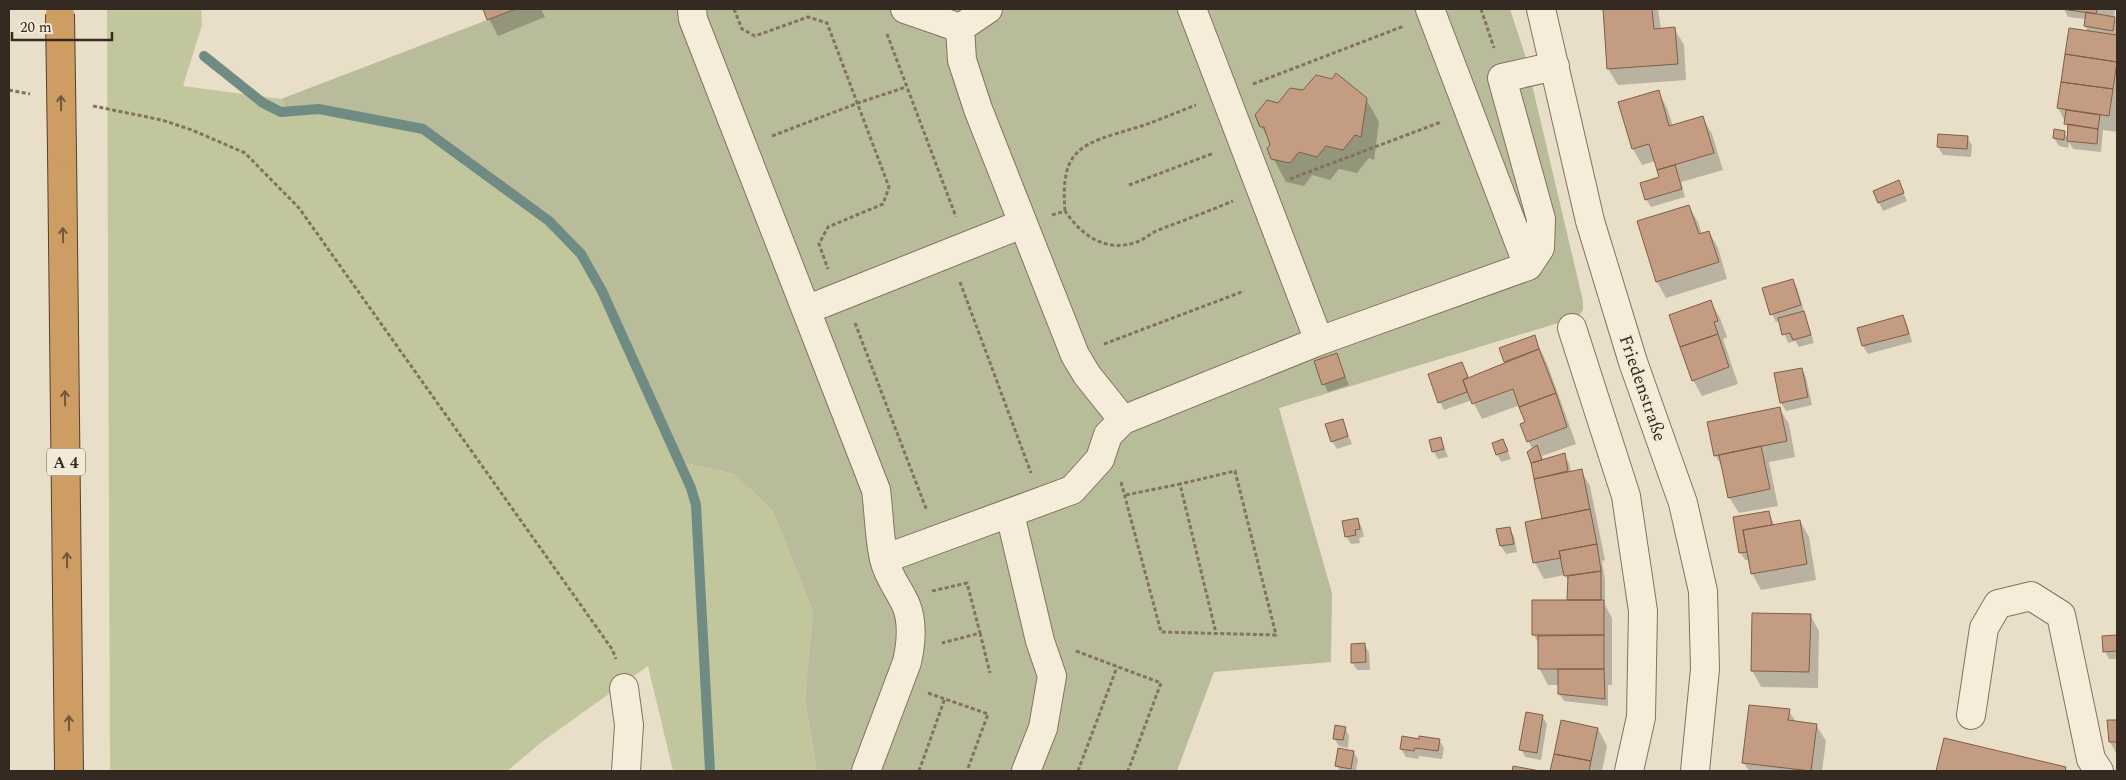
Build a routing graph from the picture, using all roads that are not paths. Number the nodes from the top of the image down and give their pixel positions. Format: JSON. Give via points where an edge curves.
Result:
{"nodes":[{"id":1,"x":692,"y":9,"type":"edge"},
{"id":2,"x":905,"y":9,"type":"edge"},
{"id":3,"x":988,"y":9,"type":"edge"},
{"id":4,"x":1192,"y":9,"type":"edge"},
{"id":5,"x":1430,"y":9,"type":"edge"},
{"id":6,"x":1541,"y":9,"type":"edge"},
{"id":7,"x":60,"y":11,"type":"edge"},
{"id":8,"x":960,"y":28,"type":"junction"},
{"id":9,"x":1555,"y":66,"type":"junction"},
{"id":10,"x":1022,"y":224,"type":"junction"},
{"id":11,"x":1528,"y":266,"type":"junction"},
{"id":12,"x":806,"y":310,"type":"junction"},
{"id":13,"x":1572,"y":328,"type":"dead end"},
{"id":14,"x":1319,"y":341,"type":"junction"},
{"id":15,"x":1123,"y":420,"type":"junction"},
{"id":16,"x":1010,"y":514,"type":"junction"},
{"id":17,"x":884,"y":559,"type":"junction"},
{"id":18,"x":624,"y":688,"type":"road end"},
{"id":19,"x":1971,"y":716,"type":"dead end"},
{"id":20,"x":69,"y":771,"type":"edge"},
{"id":21,"x":626,"y":771,"type":"edge"},
{"id":22,"x":866,"y":771,"type":"edge"},
{"id":23,"x":1026,"y":771,"type":"edge"},
{"id":24,"x":1629,"y":771,"type":"edge"},
{"id":25,"x":1695,"y":771,"type":"edge"},
{"id":26,"x":2099,"y":771,"type":"edge"}],
"edges":[{"from":1,"to":12,"type":"street","via":[[693,19]]},
{"from":2,"to":8,"type":"street"},
{"from":3,"to":8,"type":"street"},
{"from":4,"to":14,"type":"street"},
{"from":5,"to":11,"type":"street"},
{"from":6,"to":9,"type":"street","name":"Friedenstraße"},
{"from":20,"to":7,"type":"highway","number":"A 4","one_way":true,"bridge":true},
{"from":8,"to":10,"type":"street","via":[[962,60]]},
{"from":9,"to":11,"type":"street","via":[[1502,78],[1541,219],[1540,248]]},
{"from":9,"to":25,"type":"street","name":"Friedenstraße","via":[[1590,222],[1633,362],[1683,503],[1703,591],[1705,669]]},
{"from":10,"to":12,"type":"street"},
{"from":10,"to":15,"type":"street","via":[[1075,355]]},
{"from":11,"to":14,"type":"street"},
{"from":12,"to":17,"type":"street","via":[[876,490]]},
{"from":13,"to":24,"type":"street","via":[[1626,496],[1643,611],[1640,717]]},
{"from":14,"to":15,"type":"street"},
{"from":15,"to":16,"type":"street","via":[[1108,436],[1100,459],[1072,490]]},
{"from":16,"to":17,"type":"street"},
{"from":16,"to":23,"type":"street","via":[[1040,641],[1052,676],[1043,728]]},
{"from":17,"to":22,"type":"street","via":[[889,577],[906,605],[910,650]]},
{"from":18,"to":21,"type":"street","via":[[629,725]]},
{"from":19,"to":26,"type":"street","via":[[1984,628],[1998,604],[2031,596],[2061,615],[2091,758]]}]}
